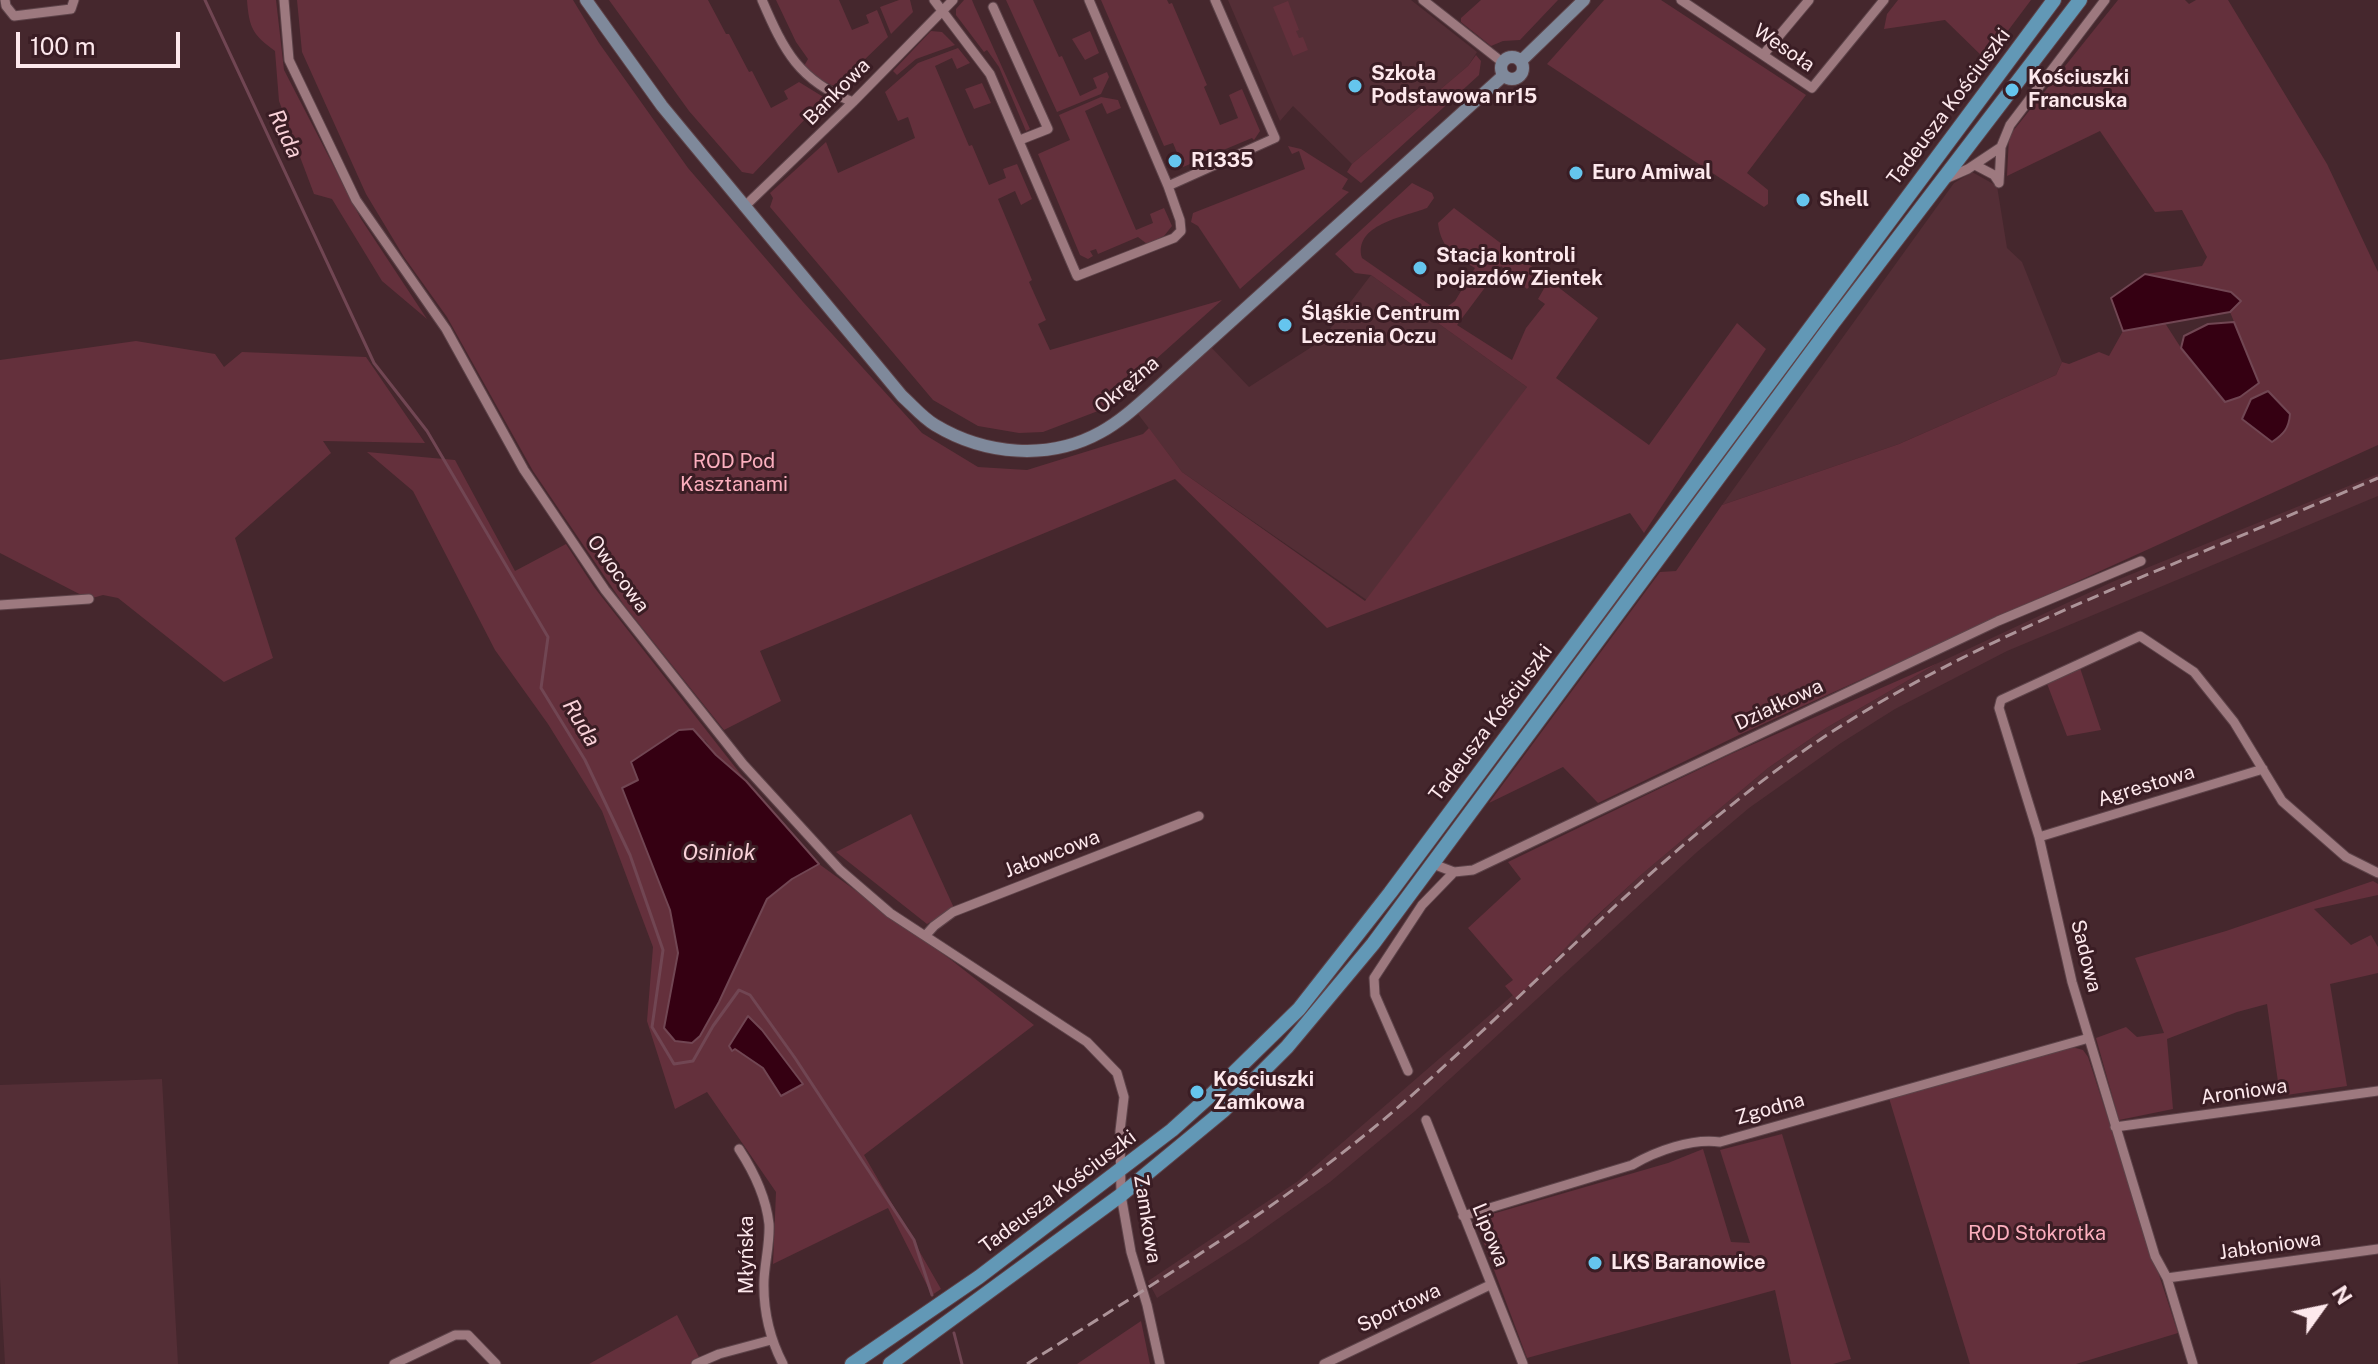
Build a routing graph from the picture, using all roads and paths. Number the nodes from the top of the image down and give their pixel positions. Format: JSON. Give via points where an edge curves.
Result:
{"nodes":[{"id":1,"x":5,"y":0,"type":"edge"},
{"id":2,"x":74,"y":0,"type":"edge"},
{"id":3,"x":284,"y":0,"type":"edge"},
{"id":4,"x":586,"y":0,"type":"edge"},
{"id":5,"x":762,"y":0,"type":"edge"},
{"id":6,"x":934,"y":0,"type":"edge"},
{"id":7,"x":953,"y":0,"type":"edge"},
{"id":8,"x":1089,"y":0,"type":"edge"},
{"id":9,"x":1215,"y":0,"type":"edge"},
{"id":10,"x":1423,"y":0,"type":"edge"},
{"id":11,"x":1584,"y":0,"type":"edge"},
{"id":12,"x":1681,"y":0,"type":"edge"},
{"id":13,"x":1809,"y":0,"type":"edge"},
{"id":14,"x":1884,"y":0,"type":"edge"},
{"id":15,"x":2054,"y":0,"type":"edge"},
{"id":16,"x":2080,"y":0,"type":"edge"},
{"id":17,"x":2105,"y":0,"type":"edge"},
{"id":18,"x":993,"y":7,"type":"dead end"},
{"id":19,"x":942,"y":11,"type":"junction"},
{"id":20,"x":1763,"y":55,"type":"junction"},
{"id":21,"x":1521,"y":61,"type":"junction"},
{"id":22,"x":1503,"y":69,"type":"junction"},
{"id":23,"x":853,"y":102,"type":"junction"},
{"id":24,"x":1020,"y":140,"type":"junction"},
{"id":25,"x":2001,"y":147,"type":"junction"},
{"id":26,"x":1975,"y":165,"type":"junction"},
{"id":27,"x":1940,"y":182,"type":"junction"},
{"id":28,"x":1168,"y":186,"type":"junction"},
{"id":29,"x":744,"y":207,"type":"junction"},
{"id":30,"x":2141,"y":561,"type":"dead end"},
{"id":31,"x":89,"y":599,"type":"dead end"},
{"id":32,"x":0,"y":605,"type":"edge"},
{"id":33,"x":2263,"y":769,"type":"junction"},
{"id":34,"x":1199,"y":816,"type":"dead end"},
{"id":35,"x":2039,"y":837,"type":"junction"},
{"id":36,"x":1433,"y":864,"type":"junction"},
{"id":37,"x":1454,"y":872,"type":"junction"},
{"id":38,"x":2378,"y":873,"type":"edge"},
{"id":39,"x":925,"y":936,"type":"junction"},
{"id":40,"x":2089,"y":1038,"type":"junction"},
{"id":41,"x":1087,"y":1042,"type":"joint"},
{"id":42,"x":1408,"y":1071,"type":"dead end"},
{"id":43,"x":2378,"y":1091,"type":"edge"},
{"id":44,"x":1426,"y":1120,"type":"dead end"},
{"id":45,"x":2115,"y":1127,"type":"junction"},
{"id":46,"x":739,"y":1149,"type":"dead end"},
{"id":47,"x":1120,"y":1169,"type":"junction"},
{"id":48,"x":1121,"y":1195,"type":"junction"},
{"id":49,"x":1463,"y":1216,"type":"junction"},
{"id":50,"x":2378,"y":1249,"type":"edge"},
{"id":51,"x":2167,"y":1278,"type":"junction"},
{"id":52,"x":1490,"y":1285,"type":"junction"},
{"id":53,"x":771,"y":1340,"type":"junction"},
{"id":54,"x":394,"y":1364,"type":"edge"},
{"id":55,"x":496,"y":1364,"type":"edge"},
{"id":56,"x":696,"y":1364,"type":"edge"},
{"id":57,"x":783,"y":1364,"type":"edge"},
{"id":58,"x":852,"y":1364,"type":"edge"},
{"id":59,"x":890,"y":1364,"type":"edge"},
{"id":60,"x":1160,"y":1364,"type":"edge"},
{"id":61,"x":1324,"y":1364,"type":"edge"},
{"id":62,"x":1523,"y":1364,"type":"edge"},
{"id":63,"x":2193,"y":1364,"type":"edge"}],
"edges":[{"from":1,"to":2,"type":"street","via":[[14,16],[71,9]]},
{"from":3,"to":39,"type":"street","name":"Owocowa","via":[[289,60],[356,200],[446,329],[524,470],[605,590],[806,835],[860,888]]},
{"from":4,"to":29,"type":"street","name":"Okrężna"},
{"from":5,"to":23,"type":"street","via":[[795,66]]},
{"from":6,"to":19,"type":"street"},
{"from":7,"to":19,"type":"street","name":"Bankowa"},
{"from":8,"to":28,"type":"street"},
{"from":9,"to":28,"type":"street","via":[[1275,138]]},
{"from":10,"to":22,"type":"street"},
{"from":11,"to":21,"type":"street"},
{"from":12,"to":20,"type":"street","name":"Wesoła"},
{"from":13,"to":20,"type":"street"},
{"from":14,"to":20,"type":"street","name":"Wesoła","via":[[1812,88]]},
{"from":15,"to":47,"type":"main road","name":"Tadeusza Kościuszki","via":[[1312,994],[1211,1095]]},
{"from":16,"to":27,"type":"main road","name":"Tadeusza Kościuszki"},
{"from":17,"to":25,"type":"street","via":[[2010,125]]},
{"from":18,"to":24,"type":"street","via":[[1048,129]]},
{"from":19,"to":23,"type":"street","name":"Bankowa"},
{"from":19,"to":24,"type":"street","via":[[990,74]]},
{"from":21,"to":22,"type":"street","via":[[1507,58]]},
{"from":21,"to":22,"type":"street","via":[[1519,77],[1514,79]]},
{"from":22,"to":29,"type":"street","name":"Okrężna","via":[[1127,414],[1102,432],[1057,448],[1005,451],[933,424],[902,396]]},
{"from":23,"to":29,"type":"street","name":"Bankowa"},
{"from":24,"to":28,"type":"street","via":[[1077,276],[1174,238],[1181,231],[1180,220]]},
{"from":25,"to":26,"type":"street"},
{"from":25,"to":26,"type":"street","via":[[1999,183]]},
{"from":26,"to":27,"type":"street"},
{"from":27,"to":36,"type":"main road","name":"Tadeusza Kościuszki"},
{"from":30,"to":37,"type":"street","name":"Działkowa","via":[[1998,621],[1494,861]]},
{"from":31,"to":32,"type":"street"},
{"from":33,"to":35,"type":"street","name":"Agrestowa"},
{"from":33,"to":35,"type":"street","name":"Sadowa","via":[[2194,672],[2140,636],[2001,700],[1999,708]]},
{"from":33,"to":38,"type":"street","via":[[2282,801],[2346,857]]},
{"from":34,"to":39,"type":"street","name":"Jałowcowa","via":[[953,912]]},
{"from":35,"to":40,"type":"street","name":"Sadowa"},
{"from":36,"to":37,"type":"street"},
{"from":36,"to":48,"type":"main road","name":"Tadeusza Kościuszki","via":[[1287,1047],[1214,1120]]},
{"from":37,"to":42,"type":"street","via":[[1422,905],[1374,978],[1375,995]]},
{"from":39,"to":41,"type":"street","name":"Owocowa"},
{"from":40,"to":45,"type":"street","name":"Sadowa"},
{"from":40,"to":49,"type":"street","name":"Zgodna","via":[[1720,1142],[1706,1140],[1649,1155],[1632,1165]]},
{"from":41,"to":47,"type":"street","name":"Zamkowa","via":[[1110,1062],[1122,1084]]},
{"from":43,"to":45,"type":"street","name":"Aroniowa"},
{"from":44,"to":49,"type":"street","name":"Lipowa"},
{"from":45,"to":51,"type":"street","name":"Sadowa","via":[[2155,1256]]},
{"from":46,"to":53,"type":"street","name":"Młyńska","via":[[756,1178],[769,1224],[764,1281]]},
{"from":47,"to":48,"type":"street","name":"Zamkowa"},
{"from":47,"to":58,"type":"main road","name":"Tadeusza Kościuszki","via":[[950,1298]]},
{"from":48,"to":59,"type":"main road","name":"Tadeusza Kościuszki"},
{"from":48,"to":60,"type":"street","name":"Zamkowa"},
{"from":49,"to":52,"type":"street","name":"Lipowa"},
{"from":50,"to":51,"type":"street","name":"Jabłoniowa"},
{"from":51,"to":63,"type":"street","name":"Sadowa"},
{"from":52,"to":61,"type":"street","name":"Sportowa"},
{"from":52,"to":62,"type":"street","name":"Lipowa"},
{"from":53,"to":56,"type":"street"},
{"from":53,"to":57,"type":"street","name":"Młyńska"},
{"from":54,"to":55,"type":"street","via":[[455,1335],[468,1335]]}]}
